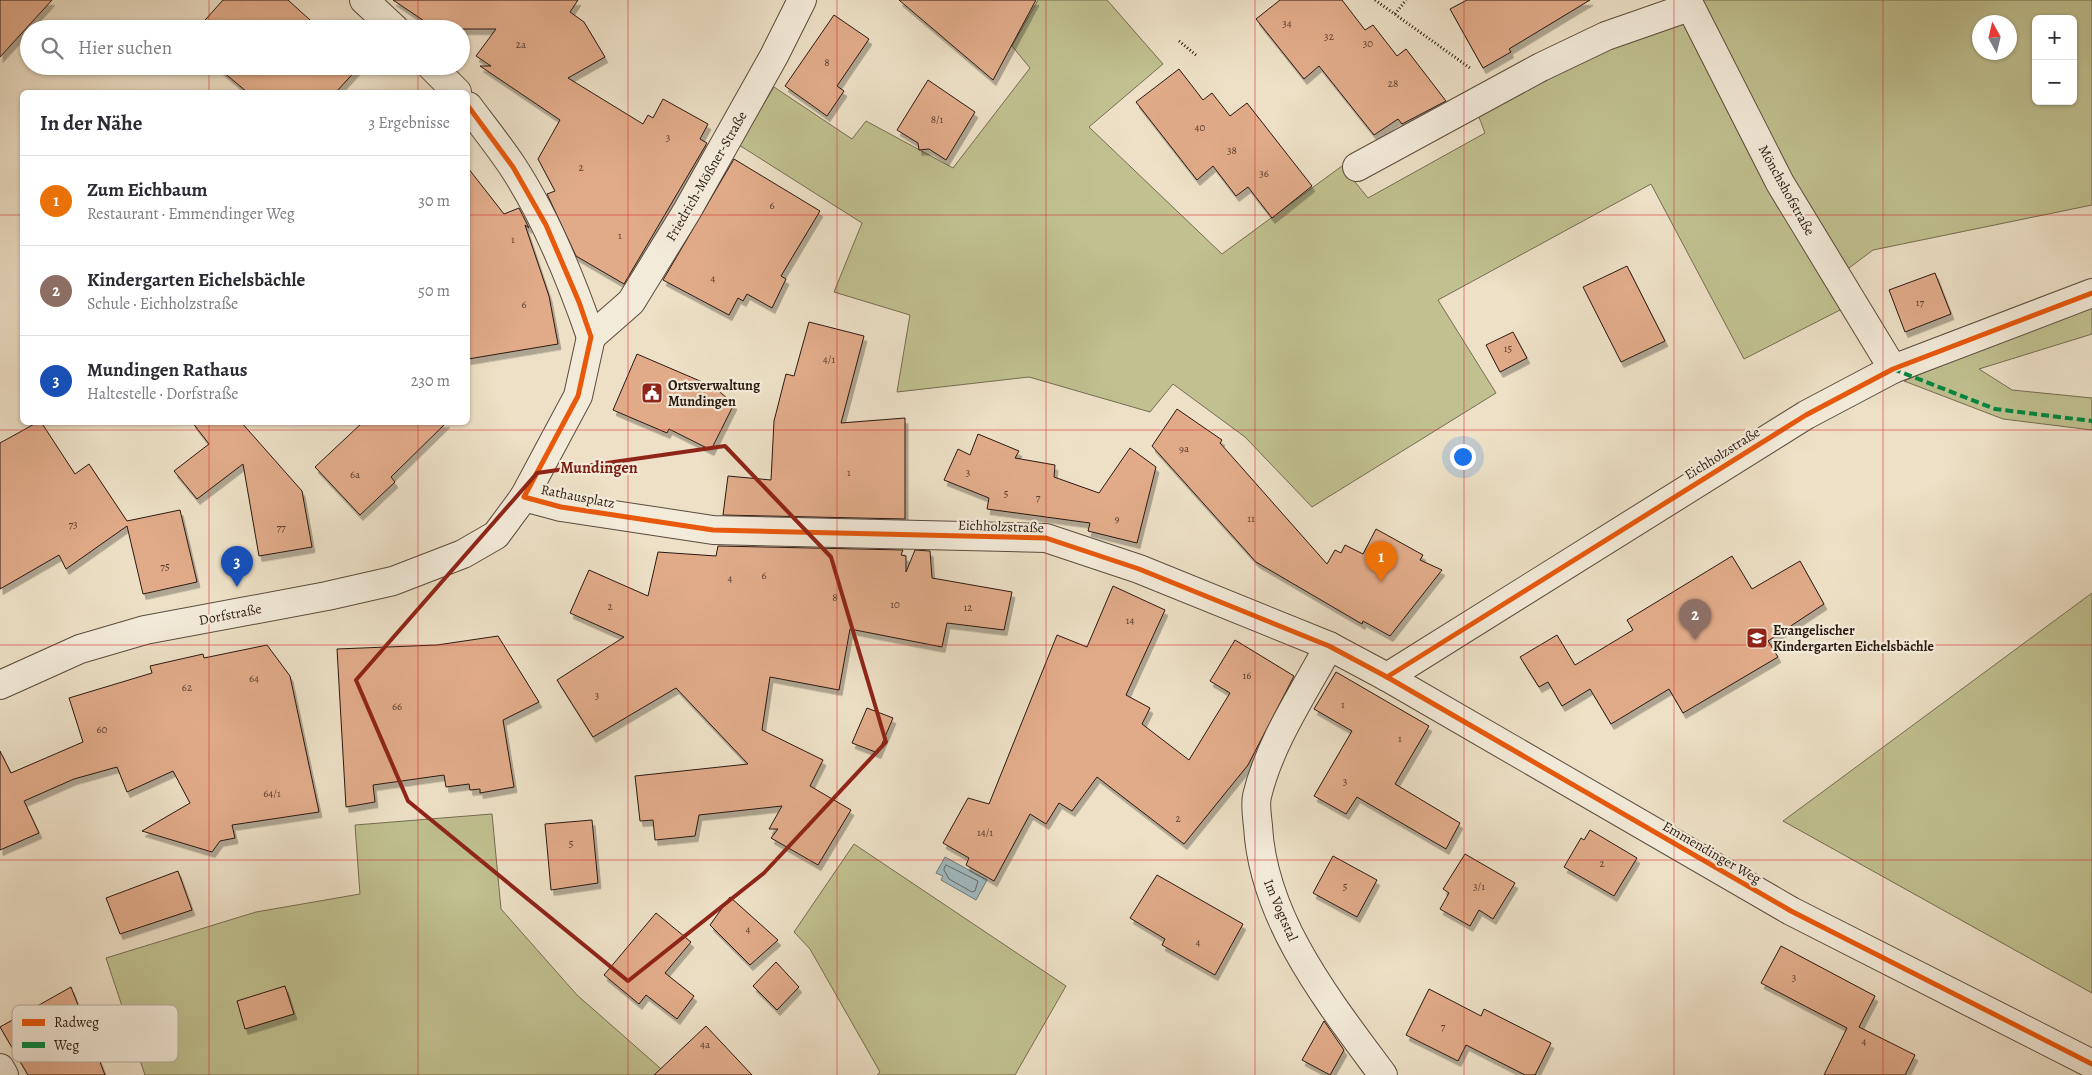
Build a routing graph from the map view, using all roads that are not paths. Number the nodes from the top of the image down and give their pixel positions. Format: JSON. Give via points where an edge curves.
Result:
{"nodes":[{"id":1,"x":364,"y":0,"type":"edge"},
{"id":2,"x":802,"y":0,"type":"edge"},
{"id":3,"x":1688,"y":4,"type":"edge"},
{"id":4,"x":385,"y":20,"type":"edge"},
{"id":5,"x":441,"y":75,"type":"edge"},
{"id":6,"x":455,"y":90,"type":"edge"},
{"id":7,"x":470,"y":109,"type":"edge"},
{"id":8,"x":1357,"y":167,"type":"dead end"},
{"id":9,"x":2092,"y":293,"type":"edge"},
{"id":10,"x":591,"y":337,"type":"junction"},
{"id":11,"x":1893,"y":369,"type":"junction"},
{"id":12,"x":524,"y":497,"type":"junction"},
{"id":13,"x":713,"y":530,"type":"joint"},
{"id":14,"x":463,"y":554,"type":"joint"},
{"id":15,"x":1328,"y":646,"type":"junction"},
{"id":16,"x":1387,"y":677,"type":"junction"},
{"id":17,"x":0,"y":685,"type":"edge"},
{"id":18,"x":2092,"y":1064,"type":"edge"},
{"id":19,"x":0,"y":1068,"type":"edge"},
{"id":20,"x":4,"y":1075,"type":"edge"},
{"id":21,"x":1383,"y":1075,"type":"edge"}],
"edges":[{"from":1,"to":4,"type":"street"},
{"from":2,"to":10,"type":"street","name":"Friedrich-Mößner-Straße","via":[[687,211],[631,302]]},
{"from":3,"to":8,"type":"street","name":"Mönchshofstraße","via":[[1606,36]]},
{"from":3,"to":11,"type":"street","name":"Mönchshofstraße","via":[[1780,183]]},
{"from":5,"to":6,"type":"street"},
{"from":7,"to":10,"type":"street","via":[[513,167],[546,225]]},
{"from":9,"to":11,"type":"street","name":"Eichholzstraße"},
{"from":10,"to":12,"type":"street","name":"Rathausplatz","via":[[578,396]]},
{"from":11,"to":16,"type":"street","name":"Eichholzstraße","via":[[1806,415]]},
{"from":12,"to":13,"type":"street","name":"Rathausplatz","via":[[561,506]]},
{"from":12,"to":14,"type":"street","name":"Rathausplatz","via":[[496,535]]},
{"from":13,"to":15,"type":"street","name":"Eichholzstraße","via":[[1046,538],[1139,569]]},
{"from":14,"to":17,"type":"street","name":"Dorfstraße","via":[[393,581],[144,630],[80,649]]},
{"from":15,"to":16,"type":"street","name":"Emmendinger Weg"},
{"from":15,"to":21,"type":"street","name":"Im Vogtstal","via":[[1271,754],[1256,798],[1260,852],[1269,889],[1299,951],[1338,1014]]},
{"from":16,"to":18,"type":"street","name":"Emmendinger Weg","via":[[1792,911]]},
{"from":19,"to":20,"type":"street"}]}
